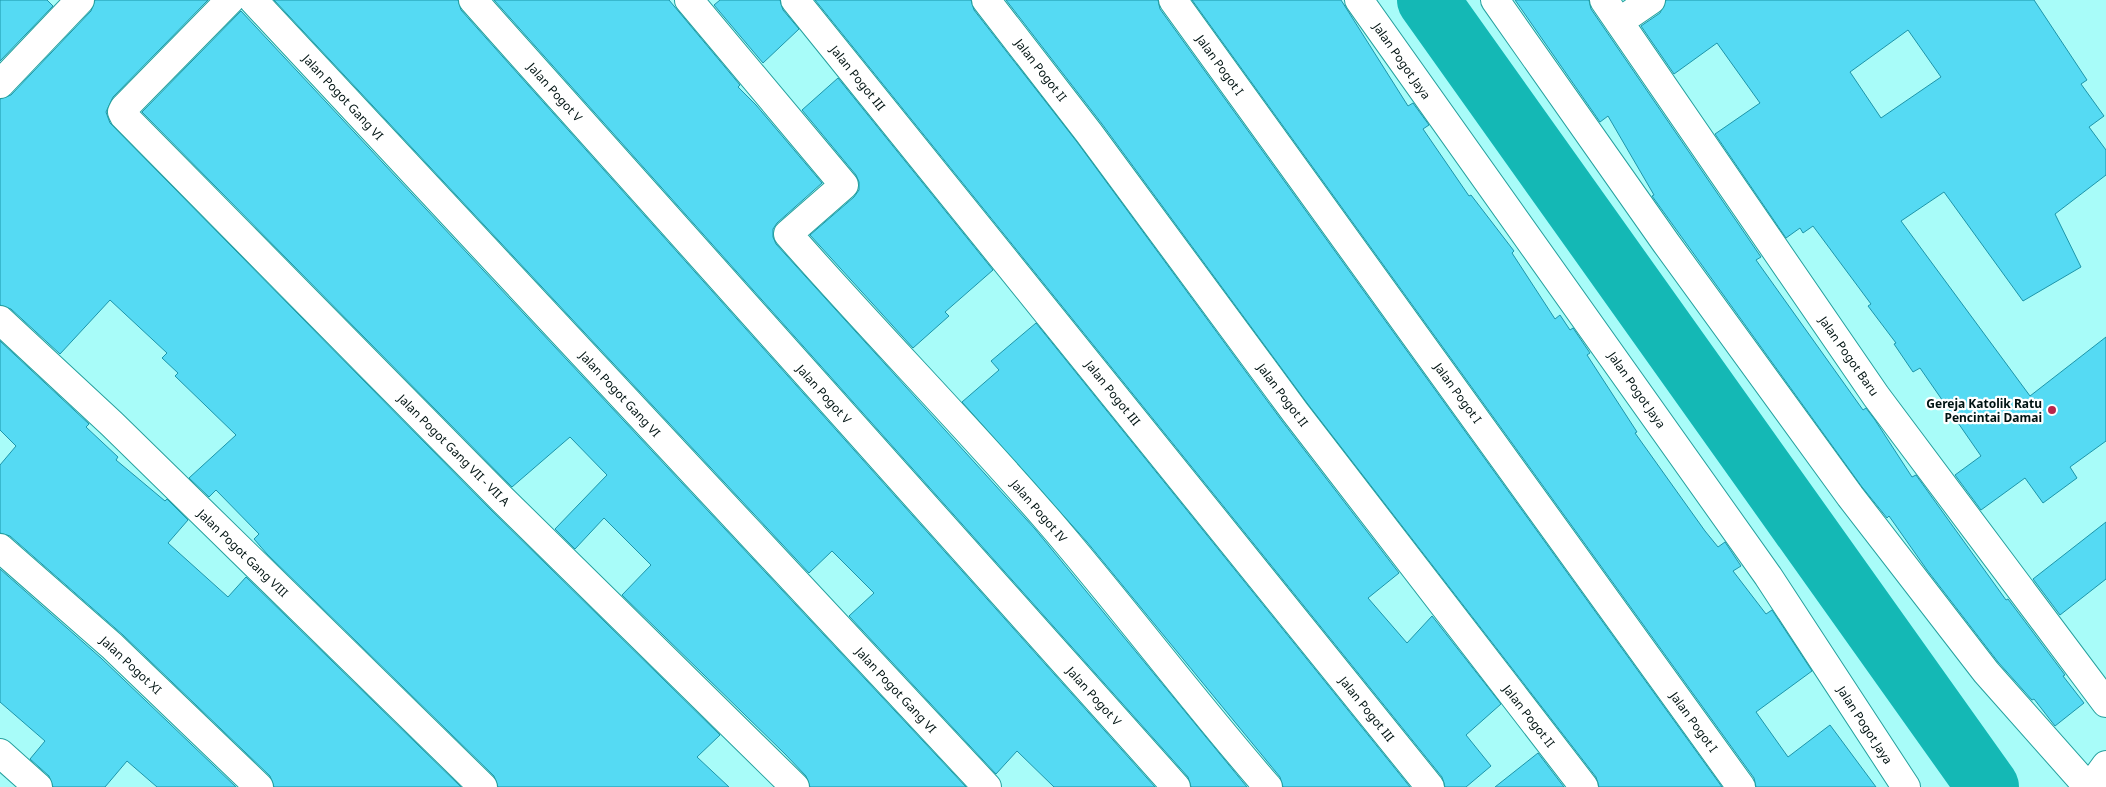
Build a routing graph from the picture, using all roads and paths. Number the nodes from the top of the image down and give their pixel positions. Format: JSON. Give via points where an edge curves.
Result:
{"nodes":[{"id":1,"x":80,"y":0,"type":"edge"},
{"id":2,"x":230,"y":0,"type":"edge"},
{"id":3,"x":252,"y":0,"type":"edge"},
{"id":4,"x":473,"y":0,"type":"edge"},
{"id":5,"x":689,"y":0,"type":"edge"},
{"id":6,"x":795,"y":0,"type":"edge"},
{"id":7,"x":986,"y":0,"type":"edge"},
{"id":8,"x":1173,"y":0,"type":"edge"},
{"id":9,"x":1359,"y":0,"type":"edge"},
{"id":10,"x":1495,"y":0,"type":"edge"},
{"id":11,"x":1604,"y":0,"type":"edge"},
{"id":12,"x":1652,"y":0,"type":"edge"},
{"id":13,"x":1619,"y":22,"type":"junction"},
{"id":14,"x":0,"y":84,"type":"edge"},
{"id":15,"x":0,"y":320,"type":"edge"},
{"id":16,"x":0,"y":548,"type":"edge"},
{"id":17,"x":2106,"y":703,"type":"edge"},
{"id":18,"x":0,"y":754,"type":"edge"},
{"id":19,"x":2106,"y":765,"type":"edge"},
{"id":20,"x":38,"y":787,"type":"edge"},
{"id":21,"x":259,"y":787,"type":"edge"},
{"id":22,"x":483,"y":787,"type":"edge"},
{"id":23,"x":795,"y":787,"type":"edge"},
{"id":24,"x":987,"y":787,"type":"edge"},
{"id":25,"x":1176,"y":787,"type":"edge"},
{"id":26,"x":1268,"y":787,"type":"edge"},
{"id":27,"x":1430,"y":787,"type":"edge"},
{"id":28,"x":1584,"y":787,"type":"edge"},
{"id":29,"x":1741,"y":787,"type":"edge"},
{"id":30,"x":1906,"y":787,"type":"edge"},
{"id":31,"x":2089,"y":787,"type":"edge"}],
"edges":[{"from":1,"to":14,"type":"street"},
{"from":2,"to":23,"type":"street","name":"Jalan Pogot Gang VII - VII A","via":[[124,108],[124,116],[502,498]]},
{"from":3,"to":24,"type":"street","name":"Jalan Pogot Gang VI"},
{"from":4,"to":25,"type":"street","name":"Jalan Pogot V"},
{"from":5,"to":26,"type":"street","name":"Jalan Pogot IV","via":[[844,185],[788,234],[1047,519]]},
{"from":6,"to":27,"type":"street","name":"Jalan Pogot III"},
{"from":7,"to":28,"type":"street","name":"Jalan Pogot II","via":[[1089,133],[1289,404]]},
{"from":8,"to":29,"type":"street","name":"Jalan Pogot I"},
{"from":9,"to":30,"type":"street","name":"Jalan Pogot Jaya","via":[[1768,576]]},
{"from":10,"to":31,"type":"street","via":[[1850,496],[1986,672]]},
{"from":11,"to":13,"type":"street","name":"Jalan Pogot Baru"},
{"from":12,"to":13,"type":"street"},
{"from":13,"to":17,"type":"street","name":"Jalan Pogot Baru","via":[[1876,396]]},
{"from":15,"to":22,"type":"street","name":"Jalan Pogot Gang VIII","via":[[112,424]]},
{"from":16,"to":21,"type":"street","name":"Jalan Pogot XI","via":[[112,646]]},
{"from":18,"to":20,"type":"street"},
{"from":19,"to":31,"type":"street"}]}
